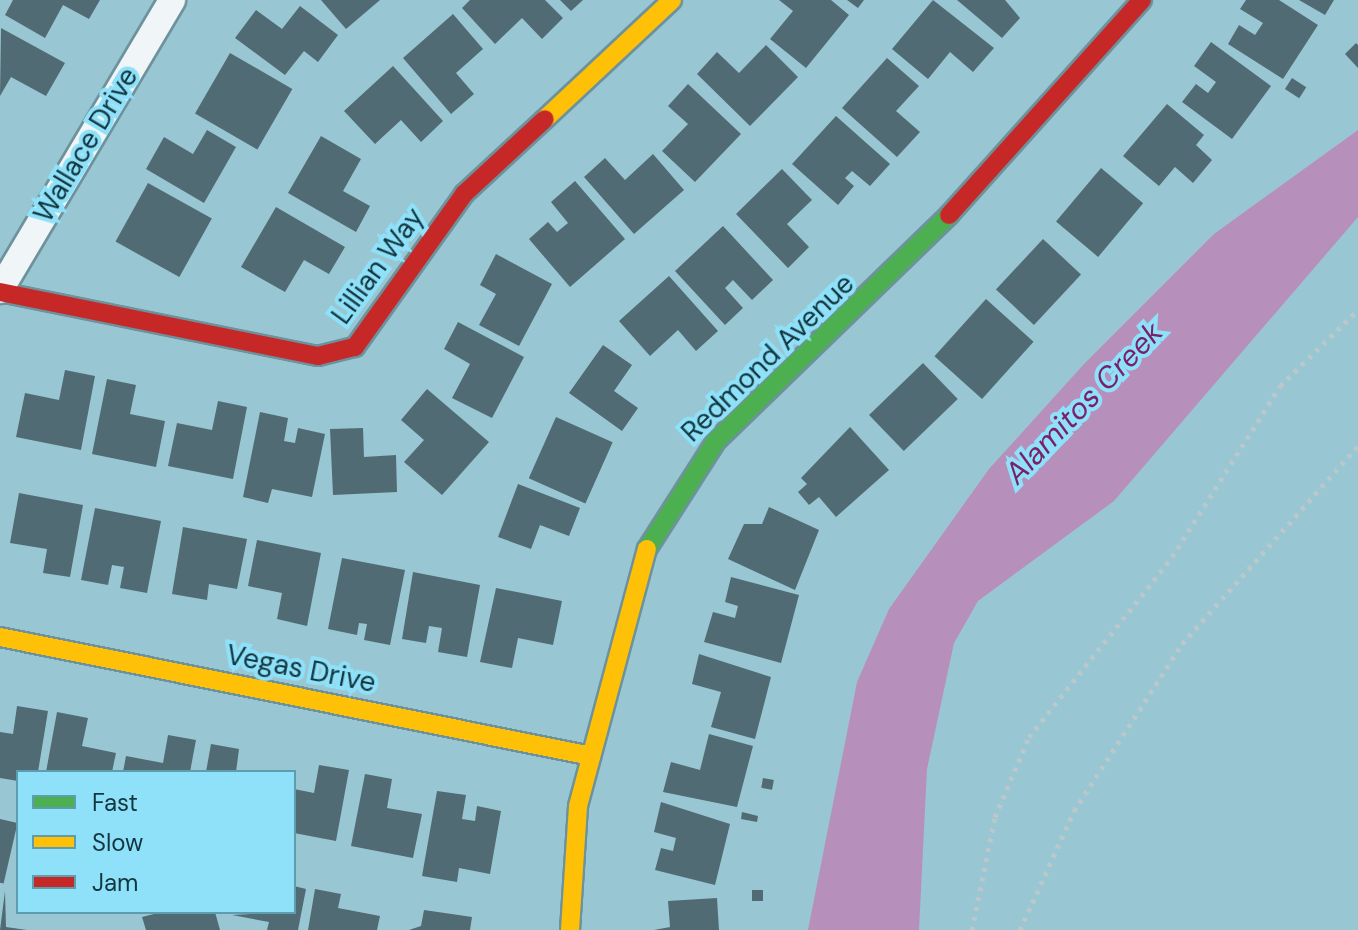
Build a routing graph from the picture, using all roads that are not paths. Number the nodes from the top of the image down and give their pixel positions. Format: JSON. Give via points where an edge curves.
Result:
{"nodes":[{"id":1,"x":172,"y":0,"type":"edge"},
{"id":2,"x":672,"y":0,"type":"edge"},
{"id":3,"x":1142,"y":0,"type":"edge"},
{"id":4,"x":0,"y":291,"type":"edge"},
{"id":5,"x":0,"y":637,"type":"edge"},
{"id":6,"x":591,"y":756,"type":"junction"},
{"id":7,"x":570,"y":930,"type":"edge"}],
"edges":[{"from":1,"to":4,"type":"street","name":"Wallace Drive"},
{"from":2,"to":4,"type":"street","name":"Lillian Way","via":[[464,194],[355,347],[318,356]]},
{"from":3,"to":6,"type":"street","name":"Redmond Avenue","via":[[897,273],[716,441],[680,489],[646,551]]},
{"from":5,"to":6,"type":"street","name":"Vegas Drive"},
{"from":6,"to":7,"type":"street","name":"Redmond Avenue","via":[[571,854]]}]}
